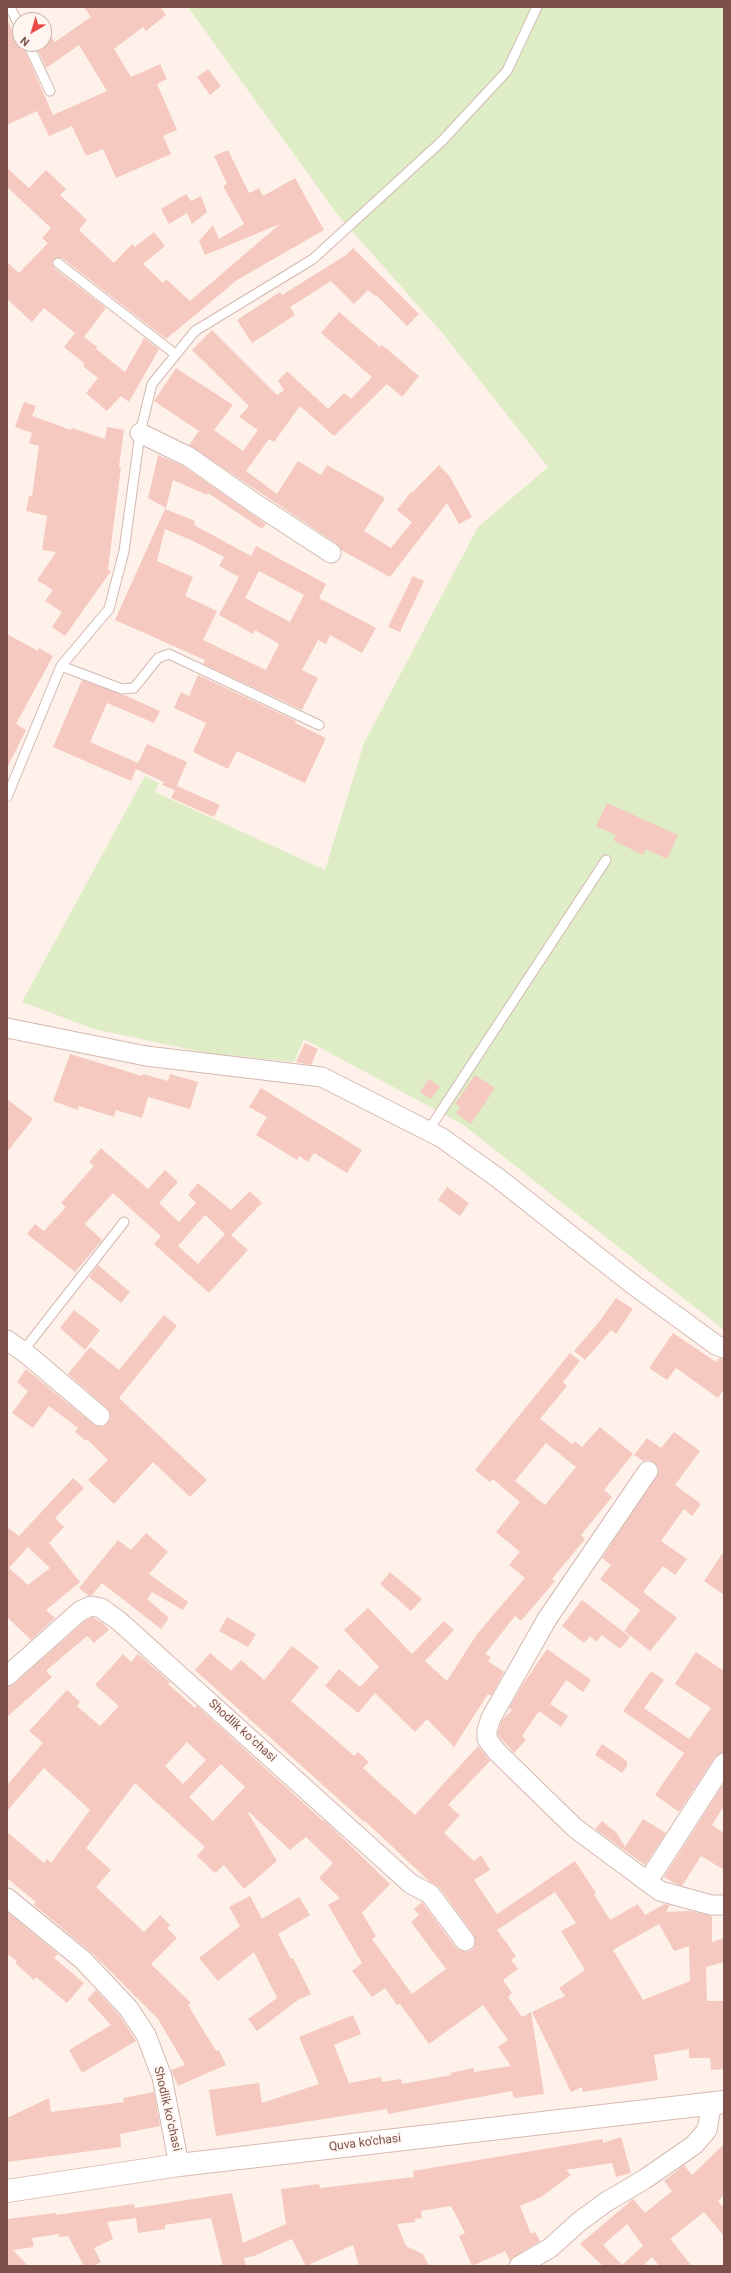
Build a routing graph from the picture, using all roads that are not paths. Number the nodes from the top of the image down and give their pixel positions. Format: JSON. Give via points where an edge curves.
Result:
{"nodes":[{"id":1,"x":537,"y":7,"type":"edge"},
{"id":2,"x":32,"y":52,"type":"edge"},
{"id":3,"x":50,"y":91,"type":"dead end"},
{"id":4,"x":58,"y":263,"type":"dead end"},
{"id":5,"x":175,"y":354,"type":"junction"},
{"id":6,"x":140,"y":434,"type":"junction"},
{"id":7,"x":331,"y":553,"type":"dead end"},
{"id":8,"x":61,"y":666,"type":"junction"},
{"id":9,"x":319,"y":725,"type":"dead end"},
{"id":10,"x":7,"y":796,"type":"edge"},
{"id":11,"x":606,"y":860,"type":"dead end"},
{"id":12,"x":7,"y":1028,"type":"edge"},
{"id":13,"x":428,"y":1131,"type":"junction"},
{"id":14,"x":124,"y":1222,"type":"dead end"},
{"id":15,"x":7,"y":1340,"type":"edge"},
{"id":16,"x":724,"y":1348,"type":"edge"},
{"id":17,"x":23,"y":1351,"type":"junction"},
{"id":18,"x":100,"y":1416,"type":"dead end"},
{"id":19,"x":648,"y":1471,"type":"dead end"},
{"id":20,"x":7,"y":1676,"type":"edge"},
{"id":21,"x":724,"y":1762,"type":"edge"},
{"id":22,"x":648,"y":1881,"type":"junction"},
{"id":23,"x":7,"y":1898,"type":"edge"},
{"id":24,"x":724,"y":1904,"type":"edge"},
{"id":25,"x":465,"y":1941,"type":"dead end"},
{"id":26,"x":718,"y":2102,"type":"edge"},
{"id":27,"x":179,"y":2165,"type":"junction"},
{"id":28,"x":7,"y":2191,"type":"edge"},
{"id":29,"x":519,"y":2266,"type":"edge"}],
"edges":[{"from":1,"to":5,"type":"lane","via":[[507,71],[442,141],[313,259],[195,331]]},
{"from":2,"to":3,"type":"lane"},
{"from":4,"to":5,"type":"lane"},
{"from":5,"to":6,"type":"lane","via":[[152,384]]},
{"from":6,"to":7,"type":"street","via":[[189,457]]},
{"from":6,"to":8,"type":"lane","via":[[124,551],[109,609]]},
{"from":8,"to":9,"type":"lane","via":[[122,689],[134,688],[158,658],[169,654]]},
{"from":8,"to":10,"type":"lane"},
{"from":11,"to":13,"type":"lane"},
{"from":12,"to":13,"type":"street","via":[[146,1056],[322,1077]]},
{"from":13,"to":16,"type":"street","via":[[498,1178],[631,1283],[716,1345]]},
{"from":14,"to":17,"type":"lane"},
{"from":15,"to":17,"type":"street"},
{"from":17,"to":18,"type":"street"},
{"from":19,"to":22,"type":"street","via":[[547,1619],[490,1718],[487,1739],[497,1752],[575,1828]]},
{"from":20,"to":25,"type":"street","name":"Shodlik koʻchasi","via":[[80,1611],[91,1606],[102,1608],[119,1620],[411,1884],[430,1894]]},
{"from":21,"to":22,"type":"street"},
{"from":22,"to":24,"type":"street","via":[[660,1891],[711,1905]]},
{"from":23,"to":27,"type":"street","name":"Shodlik koʻchasi","via":[[83,1960],[130,2008],[146,2035],[162,2077]]},
{"from":26,"to":27,"type":"main road","name":"Quva ko'chasi"},
{"from":26,"to":29,"type":"street","via":[[707,2130],[694,2145],[606,2202],[550,2248]]},
{"from":27,"to":28,"type":"main road","name":"Quva ko'chasi"}]}
